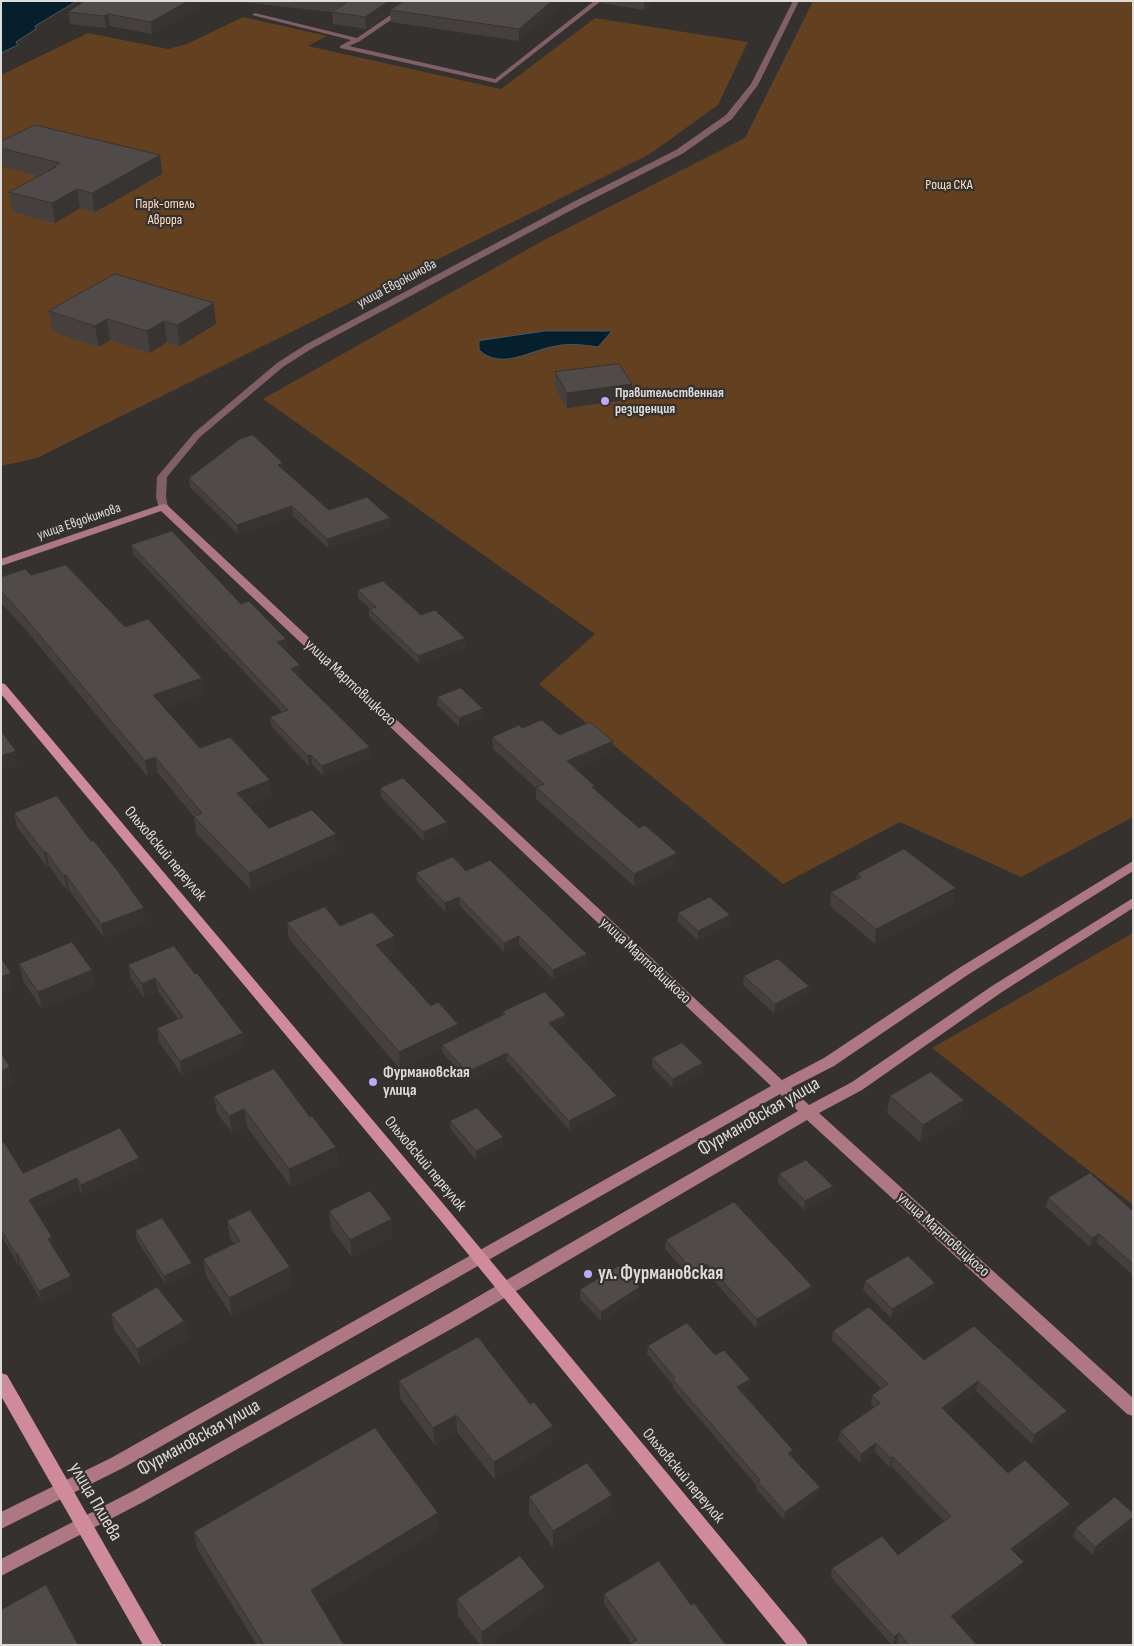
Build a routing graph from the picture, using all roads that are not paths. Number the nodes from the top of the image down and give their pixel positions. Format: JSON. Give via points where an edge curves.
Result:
{"nodes":[{"id":1,"x":416,"y":1,"type":"edge"},
{"id":2,"x":598,"y":1,"type":"edge"},
{"id":3,"x":796,"y":1,"type":"edge"},
{"id":4,"x":255,"y":16,"type":"dead end"},
{"id":5,"x":358,"y":40,"type":"junction"},
{"id":6,"x":163,"y":507,"type":"junction"},
{"id":7,"x":1,"y":563,"type":"edge"},
{"id":8,"x":1,"y":686,"type":"edge"},
{"id":9,"x":1133,"y":864,"type":"edge"},
{"id":10,"x":1133,"y":902,"type":"edge"},
{"id":11,"x":781,"y":1087,"type":"junction"},
{"id":12,"x":808,"y":1112,"type":"junction"},
{"id":13,"x":480,"y":1258,"type":"junction"},
{"id":14,"x":505,"y":1289,"type":"junction"},
{"id":15,"x":1,"y":1380,"type":"edge"},
{"id":16,"x":1133,"y":1409,"type":"edge"},
{"id":17,"x":64,"y":1490,"type":"junction"},
{"id":18,"x":1,"y":1521,"type":"edge"},
{"id":19,"x":84,"y":1525,"type":"junction"},
{"id":20,"x":1,"y":1568,"type":"edge"},
{"id":21,"x":153,"y":1645,"type":"edge"},
{"id":22,"x":799,"y":1645,"type":"edge"}],
"edges":[{"from":1,"to":5,"type":"street"},
{"from":2,"to":5,"type":"street","via":[[496,80],[342,47]]},
{"from":3,"to":6,"type":"street","name":"улица Евдокимова","via":[[754,85],[729,117],[679,152],[572,206],[280,365],[197,435],[178,457],[162,477]]},
{"from":4,"to":5,"type":"street"},
{"from":6,"to":7,"type":"main road","name":"улица Евдокимова"},
{"from":6,"to":11,"type":"main road","name":"улица Мартовицкого"},
{"from":8,"to":13,"type":"main road","name":"Ольховский переулок"},
{"from":9,"to":11,"type":"main road","name":"Фурмановская улица","via":[[964,971],[829,1062]]},
{"from":10,"to":12,"type":"main road","name":"Фурмановская улица","via":[[997,989],[857,1086]]},
{"from":11,"to":12,"type":"main road","name":"улица Мартовицкого"},
{"from":11,"to":13,"type":"main road","name":"Фурмановская улица"},
{"from":12,"to":14,"type":"main road","name":"Фурмановская улица"},
{"from":12,"to":16,"type":"main road","name":"улица Мартовицкого"},
{"from":13,"to":14,"type":"main road","name":"Ольховский переулок"},
{"from":13,"to":17,"type":"main road","name":"Фурмановская улица"},
{"from":14,"to":19,"type":"main road","name":"Фурмановская улица"},
{"from":14,"to":22,"type":"main road","name":"Ольховский переулок"},
{"from":15,"to":17,"type":"main road","name":"улица Плиева"},
{"from":17,"to":18,"type":"main road","name":"Фурмановская улица"},
{"from":17,"to":19,"type":"main road","name":"улица Плиева"},
{"from":19,"to":20,"type":"main road","name":"Фурмановская улица"},
{"from":19,"to":21,"type":"main road","name":"улица Плиева"}]}
